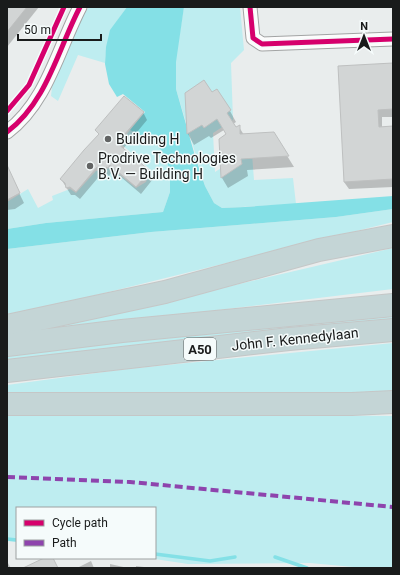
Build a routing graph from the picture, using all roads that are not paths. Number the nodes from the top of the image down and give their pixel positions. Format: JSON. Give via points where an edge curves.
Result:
{"nodes":[{"id":1,"x":80,"y":7,"type":"edge"},
{"id":2,"x":250,"y":7,"type":"edge"},
{"id":3,"x":393,"y":39,"type":"edge"},
{"id":4,"x":7,"y":132,"type":"edge"},
{"id":5,"x":393,"y":236,"type":"edge"},
{"id":6,"x":393,"y":305,"type":"edge"},
{"id":7,"x":7,"y":326,"type":"edge"},
{"id":8,"x":393,"y":330,"type":"edge"},
{"id":9,"x":7,"y":345,"type":"edge"},
{"id":10,"x":7,"y":370,"type":"edge"},
{"id":11,"x":393,"y":402,"type":"edge"},
{"id":12,"x":7,"y":404,"type":"edge"},
{"id":13,"x":352,"y":404,"type":"junction"},
{"id":14,"x":393,"y":411,"type":"edge"}],
"edges":[{"from":1,"to":4,"type":"street","via":[[42,91],[27,112]]},
{"from":2,"to":3,"type":"street","via":[[253,38],[262,44]]},
{"from":5,"to":7,"type":"highway","via":[[319,250],[165,292]]},
{"from":6,"to":9,"type":"highway","name":"John F. Kennedylaan","number":"A50","via":[[122,331]]},
{"from":8,"to":10,"type":"highway","name":"John F. Kennedylaan","number":"A50"},
{"from":11,"to":13,"type":"highway"},
{"from":12,"to":13,"type":"highway"},
{"from":13,"to":14,"type":"highway"}]}
